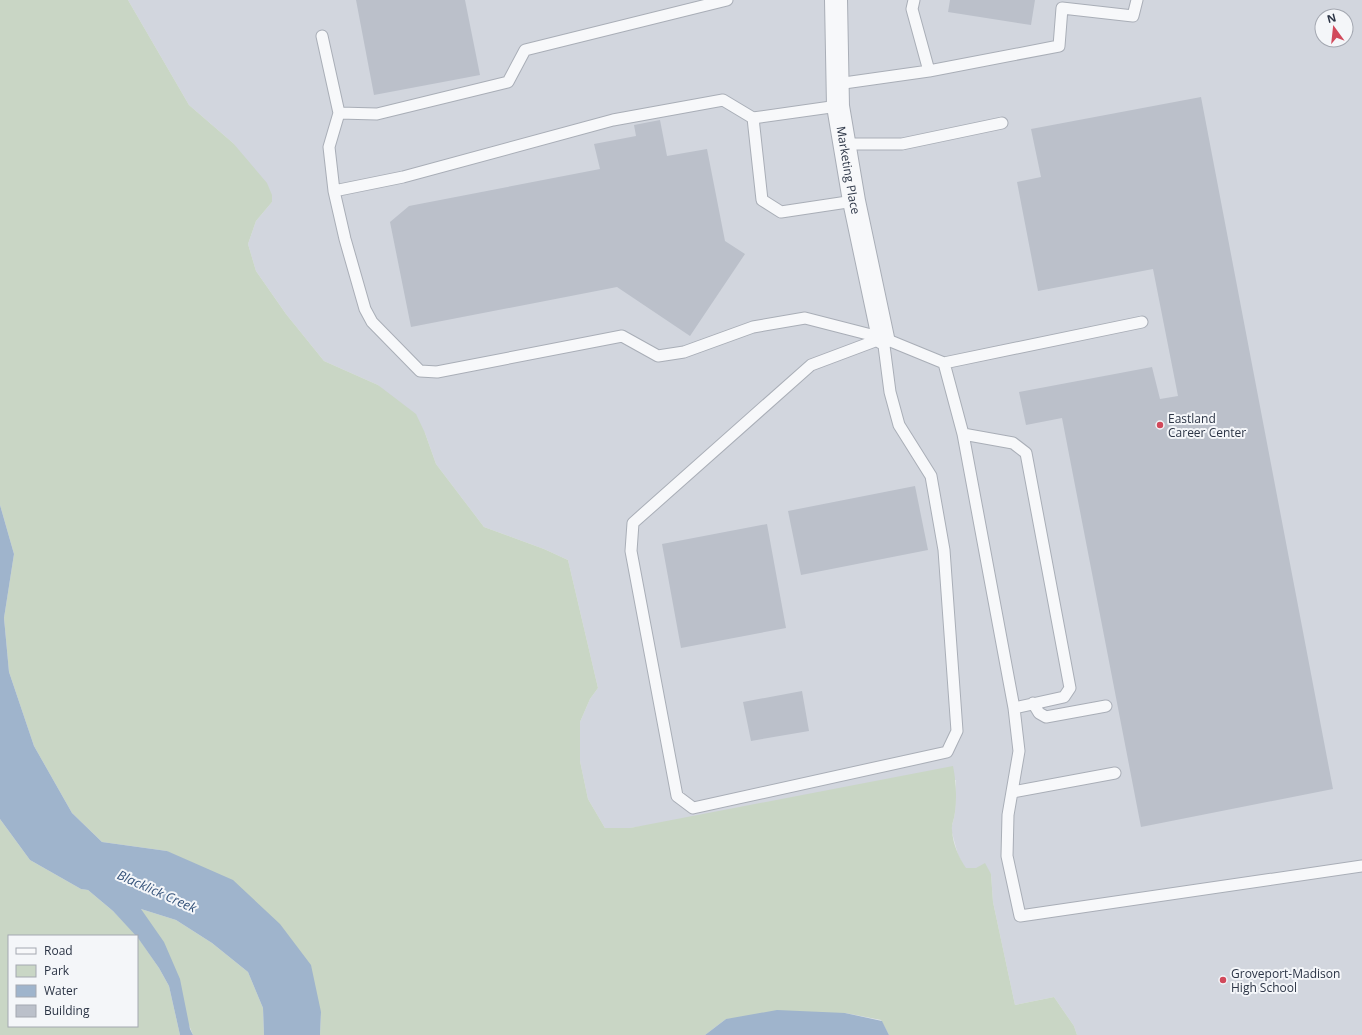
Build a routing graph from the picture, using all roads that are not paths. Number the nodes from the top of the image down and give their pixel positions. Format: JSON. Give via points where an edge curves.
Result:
{"nodes":[{"id":1,"x":727,"y":0,"type":"edge"},
{"id":2,"x":836,"y":0,"type":"edge"},
{"id":3,"x":914,"y":0,"type":"edge"},
{"id":4,"x":1137,"y":0,"type":"edge"},
{"id":5,"x":322,"y":36,"type":"dead end"},
{"id":6,"x":928,"y":71,"type":"junction"},
{"id":7,"x":837,"y":84,"type":"junction"},
{"id":8,"x":838,"y":106,"type":"junction"},
{"id":9,"x":338,"y":113,"type":"junction"},
{"id":10,"x":753,"y":118,"type":"junction"},
{"id":11,"x":1002,"y":124,"type":"dead end"},
{"id":12,"x":844,"y":144,"type":"junction"},
{"id":13,"x":334,"y":191,"type":"junction"},
{"id":14,"x":854,"y":201,"type":"junction"},
{"id":15,"x":1142,"y":322,"type":"dead end"},
{"id":16,"x":883,"y":338,"type":"junction"},
{"id":17,"x":944,"y":363,"type":"junction"},
{"id":18,"x":963,"y":434,"type":"junction"},
{"id":19,"x":1033,"y":704,"type":"junction"},
{"id":20,"x":1106,"y":706,"type":"dead end"},
{"id":21,"x":1014,"y":708,"type":"junction"},
{"id":22,"x":1115,"y":773,"type":"dead end"},
{"id":23,"x":1013,"y":792,"type":"junction"},
{"id":24,"x":1362,"y":866,"type":"edge"}],
"edges":[{"from":1,"to":9,"type":"lane","via":[[525,50],[508,82],[377,114]]},
{"from":2,"to":7,"type":"street","name":"Marketing Place"},
{"from":3,"to":6,"type":"lane","via":[[912,9]]},
{"from":4,"to":6,"type":"lane","via":[[1133,16],[1062,8],[1059,46]]},
{"from":5,"to":9,"type":"lane"},
{"from":6,"to":7,"type":"lane"},
{"from":7,"to":8,"type":"street","name":"Marketing Place"},
{"from":8,"to":10,"type":"lane"},
{"from":8,"to":12,"type":"street","name":"Marketing Place"},
{"from":9,"to":13,"type":"lane","via":[[329,147]]},
{"from":10,"to":13,"type":"lane","via":[[723,100],[612,120],[403,177]]},
{"from":10,"to":14,"type":"lane","via":[[762,200],[781,212]]},
{"from":11,"to":12,"type":"lane","via":[[902,144]]},
{"from":12,"to":14,"type":"street","name":"Marketing Place"},
{"from":13,"to":16,"type":"lane","via":[[365,309],[372,322],[420,371],[437,372],[622,336],[658,356],[684,352],[753,327],[805,318]]},
{"from":14,"to":16,"type":"street","name":"Marketing Place"},
{"from":15,"to":17,"type":"lane"},
{"from":16,"to":16,"type":"lane","via":[[811,365],[633,523],[631,551],[677,796],[693,808],[946,752],[957,731],[944,550],[931,476],[899,425],[890,392]]},
{"from":16,"to":17,"type":"lane"},
{"from":17,"to":18,"type":"lane"},
{"from":18,"to":19,"type":"lane","via":[[1013,443],[1026,453],[1070,688],[1064,697]]},
{"from":18,"to":21,"type":"lane"},
{"from":19,"to":20,"type":"lane","via":[[1039,713],[1046,717]]},
{"from":19,"to":21,"type":"lane"},
{"from":21,"to":23,"type":"lane","via":[[1019,751]]},
{"from":22,"to":23,"type":"lane"},
{"from":23,"to":24,"type":"lane","via":[[1008,815],[1007,856],[1020,916]]}]}
